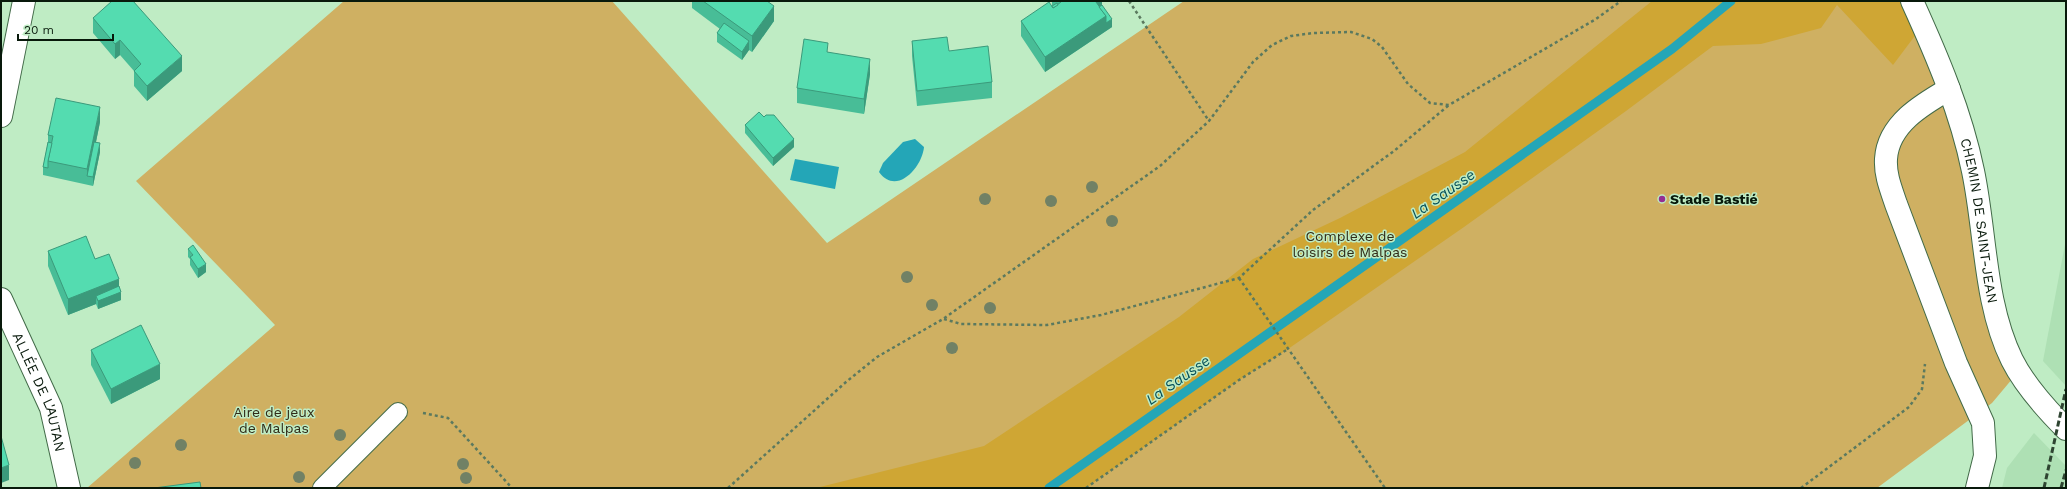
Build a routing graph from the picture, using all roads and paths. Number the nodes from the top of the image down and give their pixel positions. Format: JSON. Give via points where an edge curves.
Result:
{"nodes":[{"id":1,"x":24,"y":1,"type":"edge"},
{"id":2,"x":1129,"y":1,"type":"edge"},
{"id":3,"x":1621,"y":1,"type":"edge"},
{"id":4,"x":1912,"y":1,"type":"edge"},
{"id":5,"x":1950,"y":89,"type":"junction"},
{"id":6,"x":1449,"y":105,"type":"junction"},
{"id":7,"x":1,"y":116,"type":"edge"},
{"id":8,"x":1209,"y":121,"type":"junction"},
{"id":9,"x":1239,"y":278,"type":"junction"},
{"id":10,"x":1,"y":299,"type":"edge"},
{"id":11,"x":943,"y":319,"type":"junction"},
{"id":12,"x":1288,"y":349,"type":"junction"},
{"id":13,"x":1925,"y":361,"type":"dead end"},
{"id":14,"x":398,"y":412,"type":"joint"},
{"id":15,"x":2066,"y":429,"type":"edge"},
{"id":16,"x":68,"y":488,"type":"edge"},
{"id":17,"x":322,"y":488,"type":"edge"},
{"id":18,"x":512,"y":488,"type":"edge"},
{"id":19,"x":728,"y":488,"type":"edge"},
{"id":20,"x":1086,"y":488,"type":"edge"},
{"id":21,"x":1385,"y":488,"type":"edge"},
{"id":22,"x":1801,"y":488,"type":"edge"},
{"id":23,"x":1977,"y":488,"type":"edge"}],
"edges":[{"from":1,"to":7,"type":"street"},
{"from":2,"to":8,"type":"path"},
{"from":3,"to":6,"type":"path","via":[[1596,19]]},
{"from":4,"to":5,"type":"street","name":"CHEMIN DE SAINT-JEAN"},
{"from":5,"to":15,"type":"street","name":"CHEMIN DE SAINT-JEAN","via":[[1973,171],[1989,278],[2002,334],[2018,372],[2038,399]]},
{"from":5,"to":23,"type":"street","via":[[1918,107],[1902,123],[1891,140],[1886,165],[1887,177],[1896,204],[1956,363],[1982,422],[1985,456]]},
{"from":6,"to":8,"type":"path","via":[[1430,103],[1408,84],[1382,47],[1372,39],[1351,32],[1312,33],[1291,36],[1272,45],[1253,62]]},
{"from":6,"to":9,"type":"path","via":[[1394,151],[1313,210]]},
{"from":8,"to":11,"type":"path","via":[[1160,166]]},
{"from":9,"to":11,"type":"path","via":[[1101,315],[1047,325],[961,324]]},
{"from":9,"to":12,"type":"path"},
{"from":10,"to":16,"type":"street","name":"ALLÉE DE L'AUTAN","via":[[51,408]]},
{"from":11,"to":19,"type":"path","via":[[877,357]]},
{"from":12,"to":20,"type":"path","via":[[1239,380]]},
{"from":12,"to":21,"type":"path"},
{"from":13,"to":22,"type":"path","via":[[1922,389],[1909,408]]},
{"from":14,"to":17,"type":"lane"},
{"from":14,"to":18,"type":"path","via":[[426,413],[448,418]]}]}
